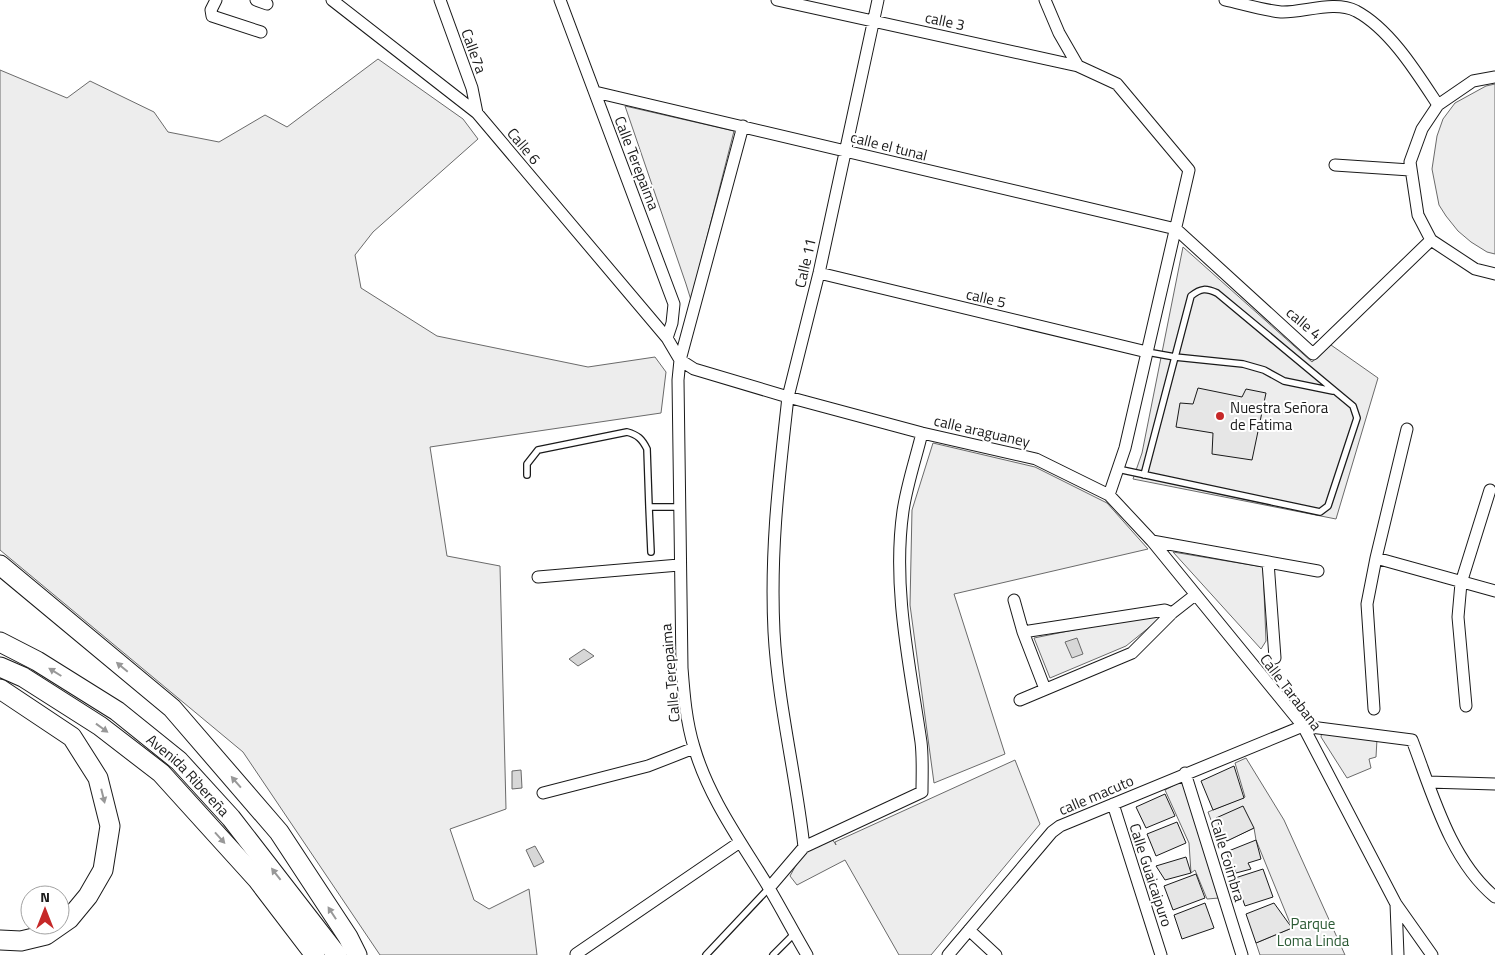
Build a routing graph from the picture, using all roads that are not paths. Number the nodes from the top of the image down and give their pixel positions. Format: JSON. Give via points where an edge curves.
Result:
{"nodes":[{"id":1,"x":216,"y":0,"type":"edge"},
{"id":2,"x":332,"y":0,"type":"edge"},
{"id":3,"x":440,"y":0,"type":"edge"},
{"id":4,"x":560,"y":0,"type":"edge"},
{"id":5,"x":778,"y":0,"type":"edge"},
{"id":6,"x":878,"y":0,"type":"edge"},
{"id":7,"x":1045,"y":0,"type":"edge"},
{"id":8,"x":1225,"y":0,"type":"edge"},
{"id":9,"x":872,"y":21,"type":"junction"},
{"id":10,"x":261,"y":32,"type":"dead end"},
{"id":11,"x":1078,"y":66,"type":"junction"},
{"id":12,"x":1495,"y":77,"type":"edge"},
{"id":13,"x":595,"y":92,"type":"junction"},
{"id":14,"x":1438,"y":105,"type":"junction"},
{"id":15,"x":477,"y":113,"type":"junction"},
{"id":16,"x":743,"y":126,"type":"junction"},
{"id":17,"x":846,"y":151,"type":"junction"},
{"id":18,"x":1335,"y":165,"type":"dead end"},
{"id":19,"x":1410,"y":170,"type":"junction"},
{"id":20,"x":1176,"y":229,"type":"junction"},
{"id":21,"x":1431,"y":240,"type":"junction"},
{"id":22,"x":819,"y":273,"type":"junction"},
{"id":23,"x":1495,"y":274,"type":"edge"},
{"id":24,"x":667,"y":338,"type":"junction"},
{"id":25,"x":1147,"y":352,"type":"junction"},
{"id":26,"x":1175,"y":357,"type":"junction"},
{"id":27,"x":680,"y":360,"type":"junction"},
{"id":28,"x":1335,"y":391,"type":"junction"},
{"id":29,"x":788,"y":397,"type":"junction"},
{"id":30,"x":1407,"y":429,"type":"dead end"},
{"id":31,"x":922,"y":432,"type":"junction"},
{"id":32,"x":1118,"y":469,"type":"junction"},
{"id":33,"x":527,"y":475,"type":"dead end"},
{"id":34,"x":1144,"y":475,"type":"junction"},
{"id":35,"x":1490,"y":490,"type":"dead end"},
{"id":36,"x":1109,"y":495,"type":"junction"},
{"id":37,"x":649,"y":507,"type":"junction"},
{"id":38,"x":678,"y":507,"type":"junction"},
{"id":39,"x":1152,"y":542,"type":"junction"},
{"id":40,"x":651,"y":552,"type":"dead end"},
{"id":41,"x":1376,"y":558,"type":"junction"},
{"id":42,"x":1268,"y":562,"type":"junction"},
{"id":43,"x":679,"y":564,"type":"junction"},
{"id":44,"x":0,"y":565,"type":"edge"},
{"id":45,"x":1318,"y":571,"type":"dead end"},
{"id":46,"x":538,"y":576,"type":"dead end"},
{"id":47,"x":1461,"y":583,"type":"junction"},
{"id":48,"x":1495,"y":591,"type":"edge"},
{"id":49,"x":1195,"y":595,"type":"junction"},
{"id":50,"x":1014,"y":600,"type":"dead end"},
{"id":51,"x":1172,"y":613,"type":"junction"},
{"id":52,"x":1023,"y":632,"type":"junction"},
{"id":53,"x":0,"y":642,"type":"edge"},
{"id":54,"x":1275,"y":658,"type":"dead end"},
{"id":55,"x":0,"y":667,"type":"edge"},
{"id":56,"x":0,"y":689,"type":"edge"},
{"id":57,"x":1045,"y":689,"type":"junction"},
{"id":58,"x":1020,"y":700,"type":"dead end"},
{"id":59,"x":1466,"y":706,"type":"dead end"},
{"id":60,"x":1374,"y":709,"type":"dead end"},
{"id":61,"x":1303,"y":726,"type":"junction"},
{"id":62,"x":694,"y":748,"type":"junction"},
{"id":63,"x":1185,"y":773,"type":"junction"},
{"id":64,"x":1428,"y":782,"type":"junction"},
{"id":65,"x":1495,"y":784,"type":"edge"},
{"id":66,"x":543,"y":792,"type":"dead end"},
{"id":67,"x":1113,"y":804,"type":"junction"},
{"id":68,"x":740,"y":842,"type":"junction"},
{"id":69,"x":804,"y":847,"type":"junction"},
{"id":70,"x":769,"y":888,"type":"junction"},
{"id":71,"x":1495,"y":897,"type":"edge"},
{"id":72,"x":1396,"y":904,"type":"junction"},
{"id":73,"x":969,"y":930,"type":"junction"},
{"id":74,"x":795,"y":933,"type":"junction"},
{"id":75,"x":0,"y":940,"type":"edge"},
{"id":76,"x":576,"y":954,"type":"dead end"},
{"id":77,"x":315,"y":955,"type":"edge"},
{"id":78,"x":337,"y":955,"type":"edge"},
{"id":79,"x":356,"y":955,"type":"edge"},
{"id":80,"x":706,"y":955,"type":"edge"},
{"id":81,"x":773,"y":955,"type":"edge"},
{"id":82,"x":807,"y":955,"type":"edge"},
{"id":83,"x":948,"y":955,"type":"edge"},
{"id":84,"x":996,"y":955,"type":"edge"},
{"id":85,"x":1161,"y":955,"type":"edge"},
{"id":86,"x":1242,"y":955,"type":"edge"},
{"id":87,"x":1398,"y":955,"type":"edge"},
{"id":88,"x":1432,"y":955,"type":"edge"}],
"edges":[{"from":1,"to":10,"type":"street","via":[[212,16]]},
{"from":2,"to":15,"type":"street","name":"Calle 6"},
{"from":3,"to":15,"type":"street","name":"Calle7a","via":[[472,88]]},
{"from":4,"to":13,"type":"street","name":"Calle Terepaima"},
{"from":5,"to":9,"type":"street","name":"calle 3"},
{"from":6,"to":9,"type":"street","name":"Calle 11"},
{"from":7,"to":11,"type":"street"},
{"from":8,"to":14,"type":"street","via":[[1282,12],[1325,6],[1355,10],[1379,29],[1409,62]]},
{"from":9,"to":11,"type":"street","name":"calle 3"},
{"from":9,"to":17,"type":"street","name":"Calle 11"},
{"from":11,"to":20,"type":"street","via":[[1117,84],[1188,170]]},
{"from":12,"to":14,"type":"street","via":[[1473,81]]},
{"from":13,"to":16,"type":"street","name":"calle el tunal"},
{"from":13,"to":24,"type":"street","name":"Calle Terepaima","via":[[674,304]]},
{"from":14,"to":19,"type":"street","via":[[1422,129]]},
{"from":15,"to":24,"type":"street","name":"Calle 6"},
{"from":16,"to":17,"type":"street","name":"calle el tunal"},
{"from":16,"to":27,"type":"street","name":"Calle Terepaima"},
{"from":17,"to":20,"type":"street","name":"calle el tunal"},
{"from":17,"to":22,"type":"street","name":"Calle 11"},
{"from":18,"to":19,"type":"street"},
{"from":19,"to":21,"type":"street","via":[[1418,214]]},
{"from":20,"to":21,"type":"street","name":"calle 4","via":[[1313,354]]},
{"from":20,"to":25,"type":"street"},
{"from":21,"to":23,"type":"street","via":[[1475,269]]},
{"from":22,"to":25,"type":"street","name":"calle 5"},
{"from":22,"to":29,"type":"street","name":"Calle 11"},
{"from":24,"to":27,"type":"street"},
{"from":25,"to":26,"type":"lane"},
{"from":25,"to":32,"type":"street"},
{"from":26,"to":28,"type":"lane","via":[[1243,364],[1264,370],[1284,381]]},
{"from":26,"to":28,"type":"lane","via":[[1191,296],[1199,290],[1209,290],[1217,293]]},
{"from":26,"to":34,"type":"lane"},
{"from":27,"to":29,"type":"street","via":[[694,369]]},
{"from":27,"to":38,"type":"street","name":"Calle Terepaima"},
{"from":28,"to":34,"type":"lane","via":[[1353,406],[1357,418],[1328,506],[1320,512]]},
{"from":29,"to":31,"type":"street","name":"calle araguaney"},
{"from":29,"to":69,"type":"street","via":[[772,553],[774,634]]},
{"from":30,"to":41,"type":"street"},
{"from":31,"to":36,"type":"street","name":"calle araguaney","via":[[1036,459]]},
{"from":31,"to":69,"type":"street","via":[[903,510],[900,560],[903,622],[921,744],[922,792]]},
{"from":32,"to":34,"type":"lane"},
{"from":32,"to":36,"type":"street"},
{"from":33,"to":37,"type":"lane","via":[[527,464],[538,450],[627,432],[643,440],[647,449]]},
{"from":35,"to":47,"type":"street"},
{"from":36,"to":39,"type":"street","name":"Calle Tarabana"},
{"from":37,"to":38,"type":"lane"},
{"from":37,"to":40,"type":"lane"},
{"from":38,"to":43,"type":"street","name":"Calle Terepaima"},
{"from":39,"to":42,"type":"street"},
{"from":39,"to":49,"type":"street","name":"Calle Tarabana"},
{"from":41,"to":47,"type":"street"},
{"from":41,"to":60,"type":"street","via":[[1367,604]]},
{"from":42,"to":45,"type":"street"},
{"from":42,"to":54,"type":"street"},
{"from":43,"to":46,"type":"street"},
{"from":43,"to":62,"type":"street","name":"Calle Terepaima","via":[[682,668],[686,713]]},
{"from":79,"to":44,"type":"main road","one_way":true,"via":[[348,937],[279,832],[172,708]]},
{"from":47,"to":48,"type":"street"},
{"from":47,"to":59,"type":"street","via":[[1458,617]]},
{"from":49,"to":51,"type":"street"},
{"from":49,"to":61,"type":"street","name":"Calle Tarabana"},
{"from":50,"to":52,"type":"street"},
{"from":51,"to":52,"type":"street","via":[[1165,610]]},
{"from":51,"to":57,"type":"street","via":[[1132,653]]},
{"from":52,"to":57,"type":"street"},
{"from":78,"to":53,"type":"main road","name":"Avenida Ribereña","one_way":true,"via":[[231,818],[179,761],[117,711],[38,661]]},
{"from":55,"to":77,"type":"main road","name":"Avenida Ribereña","one_way":true,"via":[[23,677],[100,726],[161,773],[257,879]]},
{"from":56,"to":75,"type":"main road","one_way":true,"via":[[72,737],[98,778],[110,826],[103,870],[69,919],[46,934],[21,941]]},
{"from":57,"to":58,"type":"street"},
{"from":61,"to":63,"type":"street","name":"calle macuto"},
{"from":61,"to":64,"type":"street","via":[[1412,740]]},
{"from":61,"to":72,"type":"street","name":"Calle Tarabana"},
{"from":62,"to":66,"type":"street","via":[[648,766]]},
{"from":62,"to":68,"type":"street","name":"Calle Terepaima","via":[[708,783]]},
{"from":63,"to":67,"type":"street","name":"calle macuto"},
{"from":63,"to":86,"type":"street","name":"Calle Coimbra"},
{"from":64,"to":65,"type":"street"},
{"from":64,"to":71,"type":"street","via":[[1445,828],[1481,886]]},
{"from":67,"to":73,"type":"street","name":"calle macuto","via":[[1052,832]]},
{"from":67,"to":85,"type":"street","name":"Calle Guaicaipuro"},
{"from":68,"to":70,"type":"street","name":"Calle Terepaima"},
{"from":68,"to":76,"type":"street"},
{"from":69,"to":70,"type":"street"},
{"from":70,"to":74,"type":"street","name":"Calle Terepaima"},
{"from":70,"to":80,"type":"lane"},
{"from":72,"to":87,"type":"street"},
{"from":72,"to":88,"type":"street","name":"Calle Tarabana"},
{"from":73,"to":83,"type":"street","name":"calle macuto"},
{"from":73,"to":84,"type":"street"},
{"from":74,"to":81,"type":"lane"},
{"from":74,"to":82,"type":"street","name":"Calle Terepaima"}]}
